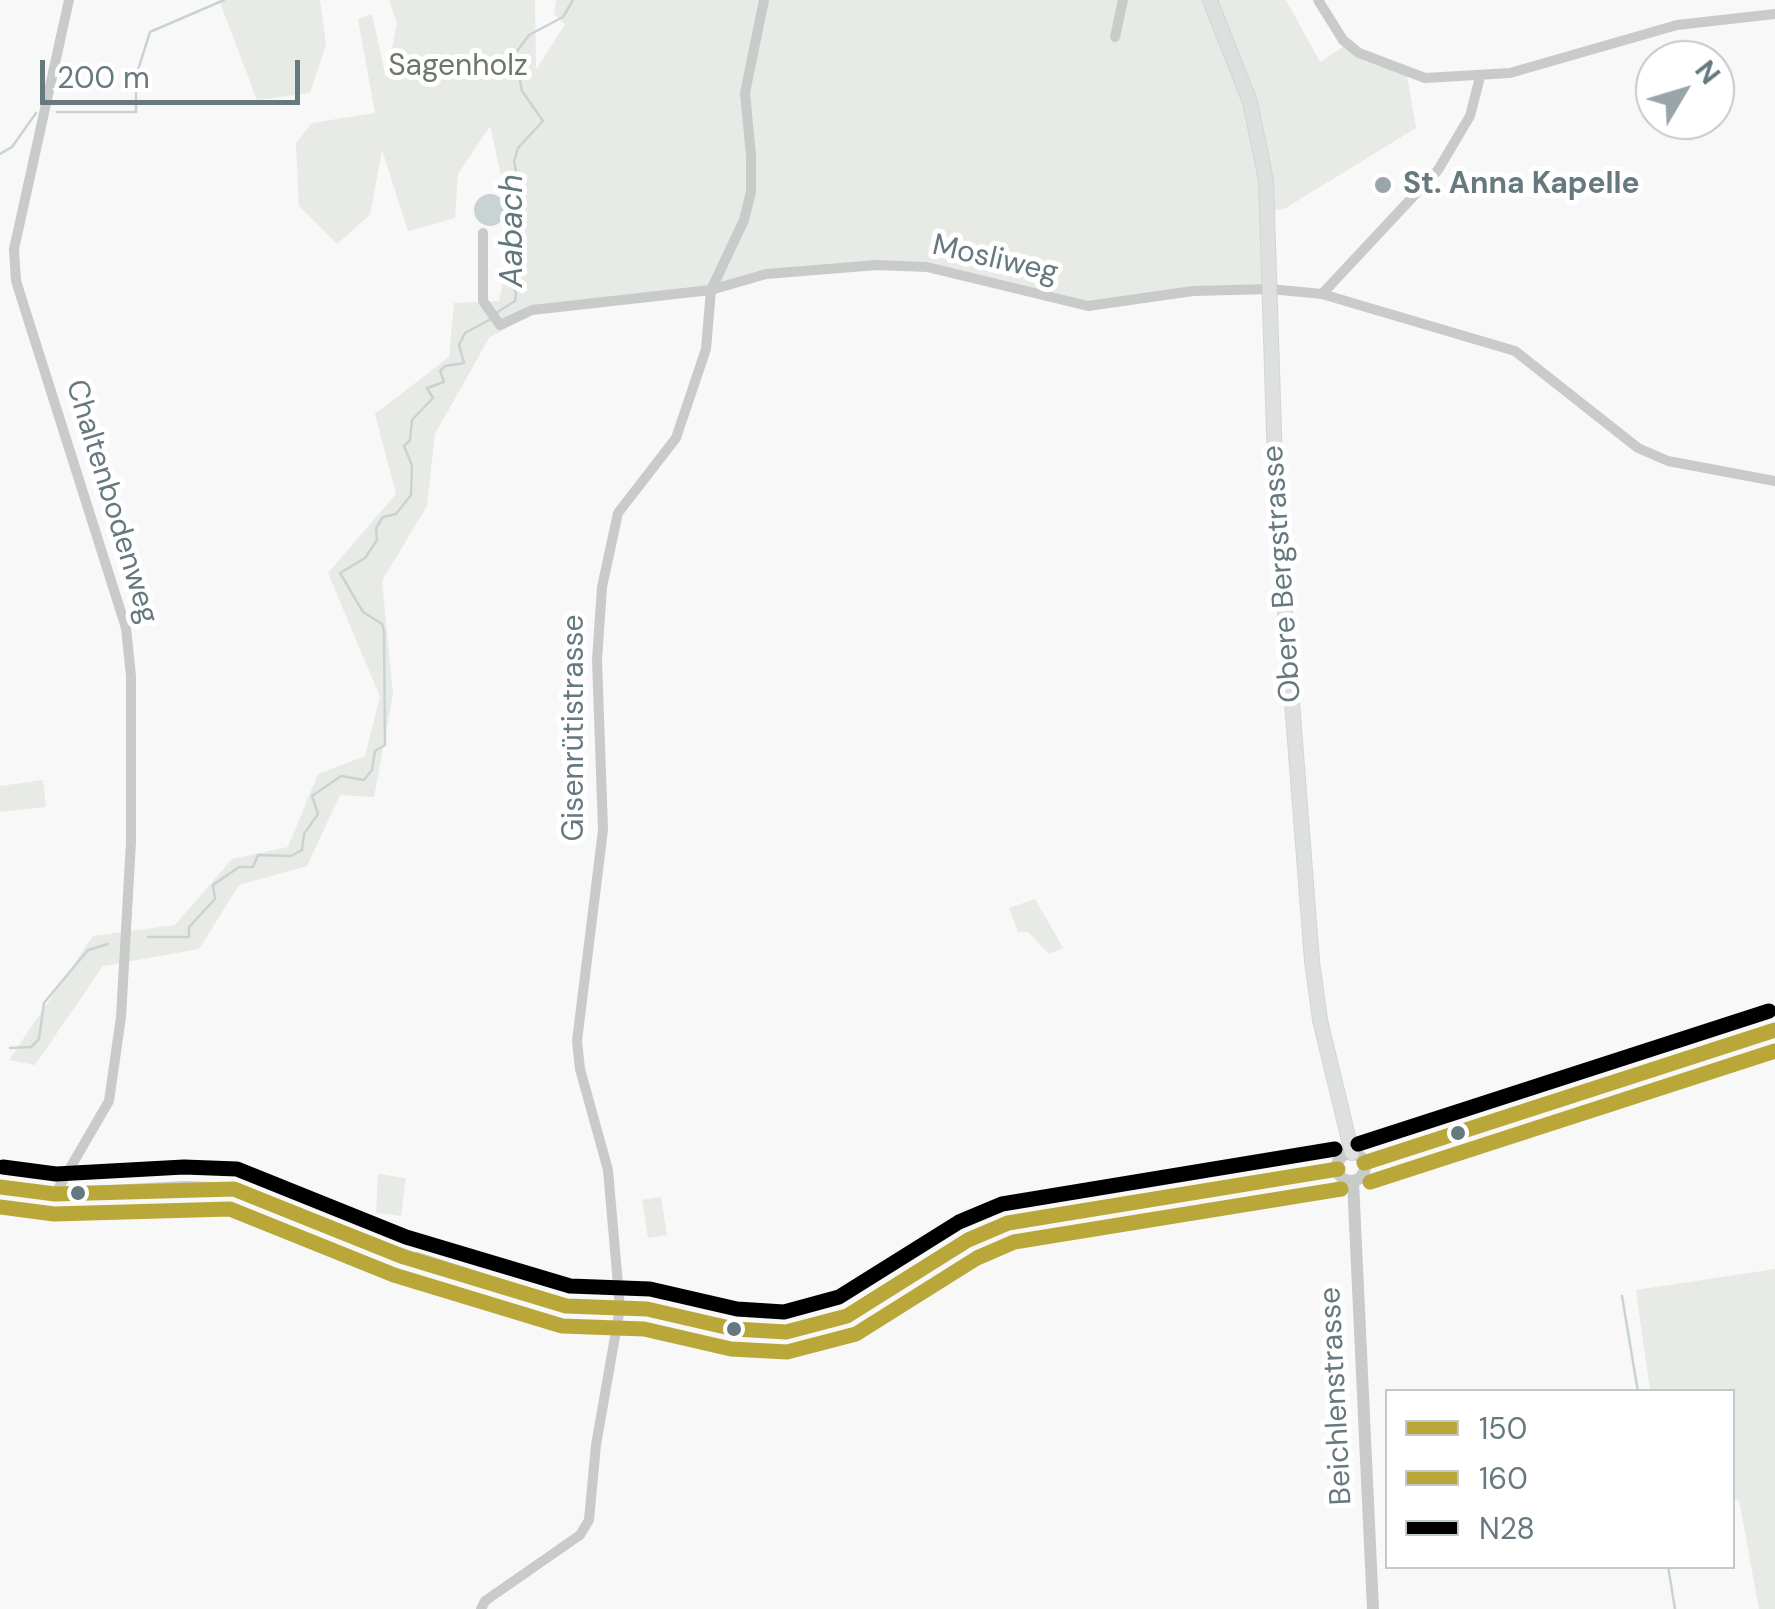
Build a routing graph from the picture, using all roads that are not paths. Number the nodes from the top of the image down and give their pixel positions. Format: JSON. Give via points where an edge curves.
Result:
{"nodes":[{"id":1,"x":69,"y":0,"type":"edge"},
{"id":2,"x":764,"y":0,"type":"edge"},
{"id":3,"x":1123,"y":0,"type":"edge"},
{"id":4,"x":1210,"y":0,"type":"edge"},
{"id":5,"x":1318,"y":0,"type":"edge"},
{"id":6,"x":1775,"y":14,"type":"edge"},
{"id":7,"x":1115,"y":37,"type":"dead end"},
{"id":8,"x":1480,"y":77,"type":"junction"},
{"id":9,"x":483,"y":233,"type":"dead end"},
{"id":10,"x":1270,"y":289,"type":"junction"},
{"id":11,"x":711,"y":290,"type":"junction"},
{"id":12,"x":1322,"y":294,"type":"junction"},
{"id":13,"x":1775,"y":481,"type":"edge"},
{"id":14,"x":1775,"y":1030,"type":"edge"},
{"id":15,"x":1352,"y":1153,"type":"junction"},
{"id":16,"x":1364,"y":1163,"type":"junction"},
{"id":17,"x":1338,"y":1170,"type":"junction"},
{"id":18,"x":1353,"y":1180,"type":"junction"},
{"id":19,"x":1,"y":1189,"type":"edge"},
{"id":20,"x":55,"y":1194,"type":"junction"},
{"id":21,"x":620,"y":1308,"type":"junction"},
{"id":22,"x":480,"y":1609,"type":"edge"},
{"id":23,"x":1374,"y":1609,"type":"edge"}],
"edges":[{"from":1,"to":20,"type":"street","name":"Chaltenbodenweg","via":[[14,249],[16,281],[126,628],[131,842],[110,1101]]},
{"from":2,"to":11,"type":"street","name":"Gisenrütistrasse","via":[[745,93],[751,192]]},
{"from":3,"to":7,"type":"street"},
{"from":4,"to":10,"type":"main road","name":"Obere Bergstrasse","via":[[1257,126]]},
{"from":5,"to":8,"type":"street","via":[[1359,53],[1425,78]]},
{"from":6,"to":8,"type":"street","via":[[1677,25]]},
{"from":8,"to":12,"type":"street","via":[[1470,116],[1438,170]]},
{"from":9,"to":11,"type":"street","name":"Mosliweg","via":[[483,302],[500,325],[532,310]]},
{"from":10,"to":11,"type":"street","name":"Mosliweg","via":[[1193,291],[1088,306],[927,268],[877,264],[766,274]]},
{"from":10,"to":12,"type":"street","name":"Mosliweg"},
{"from":10,"to":15,"type":"main road","name":"Obere Bergstrasse","via":[[1283,601],[1312,961]]},
{"from":11,"to":21,"type":"street","name":"Gisenrütistrasse","via":[[706,348],[676,438],[618,513],[602,587],[596,660],[603,830],[577,1041],[608,1170]]},
{"from":12,"to":13,"type":"street","name":"Mosliweg","via":[[1515,351],[1638,448],[1668,462]]},
{"from":14,"to":16,"type":"street"},
{"from":15,"to":16,"type":"street"},
{"from":15,"to":17,"type":"street","via":[[1341,1158]]},
{"from":16,"to":18,"type":"street","via":[[1363,1174]]},
{"from":17,"to":18,"type":"street"},
{"from":17,"to":21,"type":"street","via":[[1008,1223],[968,1240],[836,1321],[786,1332]]},
{"from":18,"to":23,"type":"street","name":"Beichlenstrasse"},
{"from":19,"to":20,"type":"street"},
{"from":20,"to":21,"type":"street","via":[[234,1189],[414,1258],[566,1306]]},
{"from":21,"to":22,"type":"street","name":"Gisenrütistrasse","via":[[589,1520],[580,1535]]}]}
